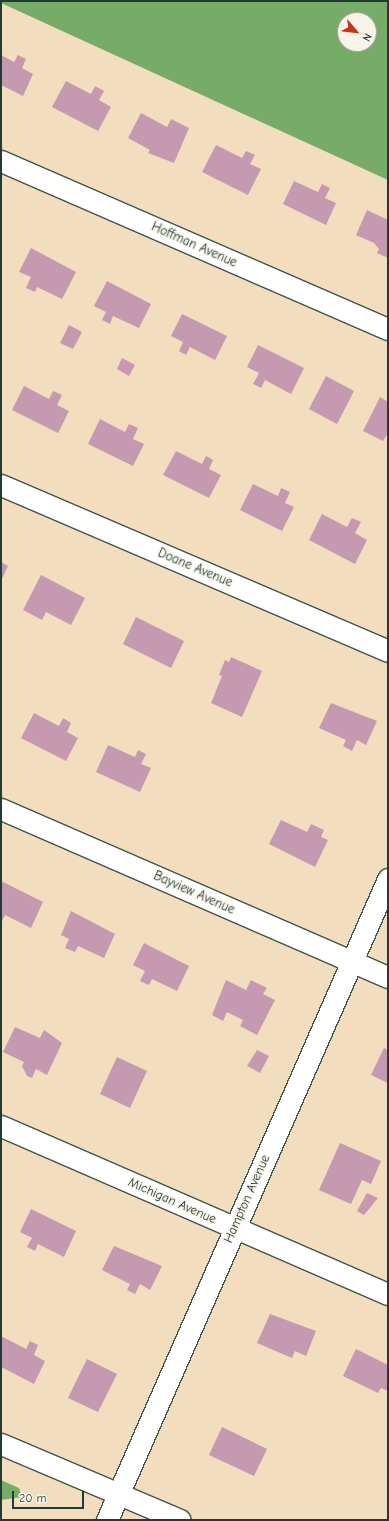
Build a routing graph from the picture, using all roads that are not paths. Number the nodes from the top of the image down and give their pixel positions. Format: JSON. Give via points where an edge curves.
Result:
{"nodes":[{"id":1,"x":1,"y":161,"type":"edge"},
{"id":2,"x":388,"y":329,"type":"edge"},
{"id":3,"x":1,"y":485,"type":"edge"},
{"id":4,"x":388,"y":651,"type":"edge"},
{"id":5,"x":1,"y":809,"type":"edge"},
{"id":6,"x":388,"y":879,"type":"edge"},
{"id":7,"x":352,"y":962,"type":"junction"},
{"id":8,"x":388,"y":977,"type":"edge"},
{"id":9,"x":1,"y":1126,"type":"edge"},
{"id":10,"x":234,"y":1228,"type":"junction"},
{"id":11,"x":388,"y":1294,"type":"edge"},
{"id":12,"x":1,"y":1444,"type":"edge"},
{"id":13,"x":116,"y":1495,"type":"junction"},
{"id":14,"x":106,"y":1520,"type":"edge"},
{"id":15,"x":180,"y":1520,"type":"edge"}],
"edges":[{"from":1,"to":2,"type":"street","name":"Hoffman Avenue"},
{"from":3,"to":4,"type":"street","name":"Doane Avenue"},
{"from":5,"to":7,"type":"street","name":"Bayview Avenue"},
{"from":6,"to":7,"type":"street","name":"Hampton Avenue"},
{"from":7,"to":8,"type":"street","name":"Bayview Avenue"},
{"from":7,"to":10,"type":"street","name":"Hampton Avenue"},
{"from":9,"to":10,"type":"street","name":"Michigan Avenue"},
{"from":10,"to":11,"type":"street","name":"Michigan Avenue"},
{"from":10,"to":13,"type":"street","name":"Hampton Avenue"},
{"from":12,"to":13,"type":"street"},
{"from":13,"to":14,"type":"street","name":"Hampton Avenue"},
{"from":13,"to":15,"type":"street"}]}
